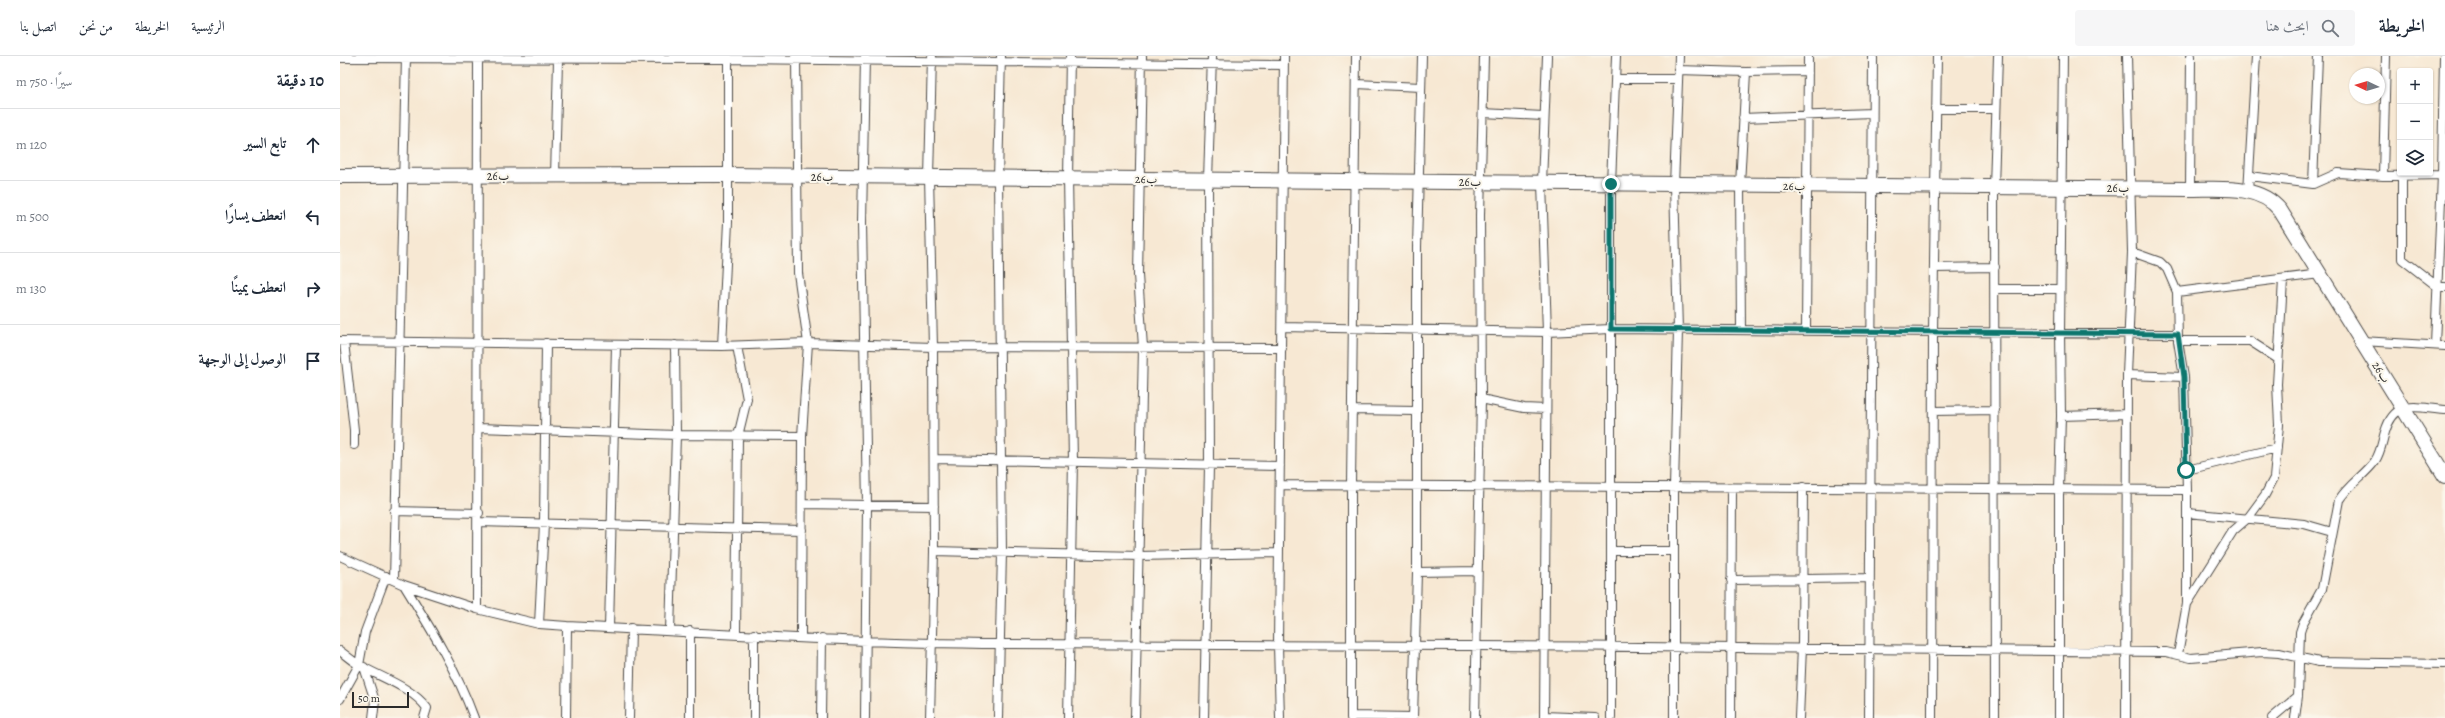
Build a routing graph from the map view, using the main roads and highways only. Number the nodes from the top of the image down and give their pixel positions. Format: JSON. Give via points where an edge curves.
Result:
{"nodes":[{"id":1,"x":340,"y":176,"type":"edge"},
{"id":2,"x":2445,"y":476,"type":"edge"}],
"edges":[{"from":1,"to":2,"type":"highway","name":"26ب","via":[[727,175],[1934,188],[2190,188],[2248,191],[2273,201],[2292,228]]}]}
